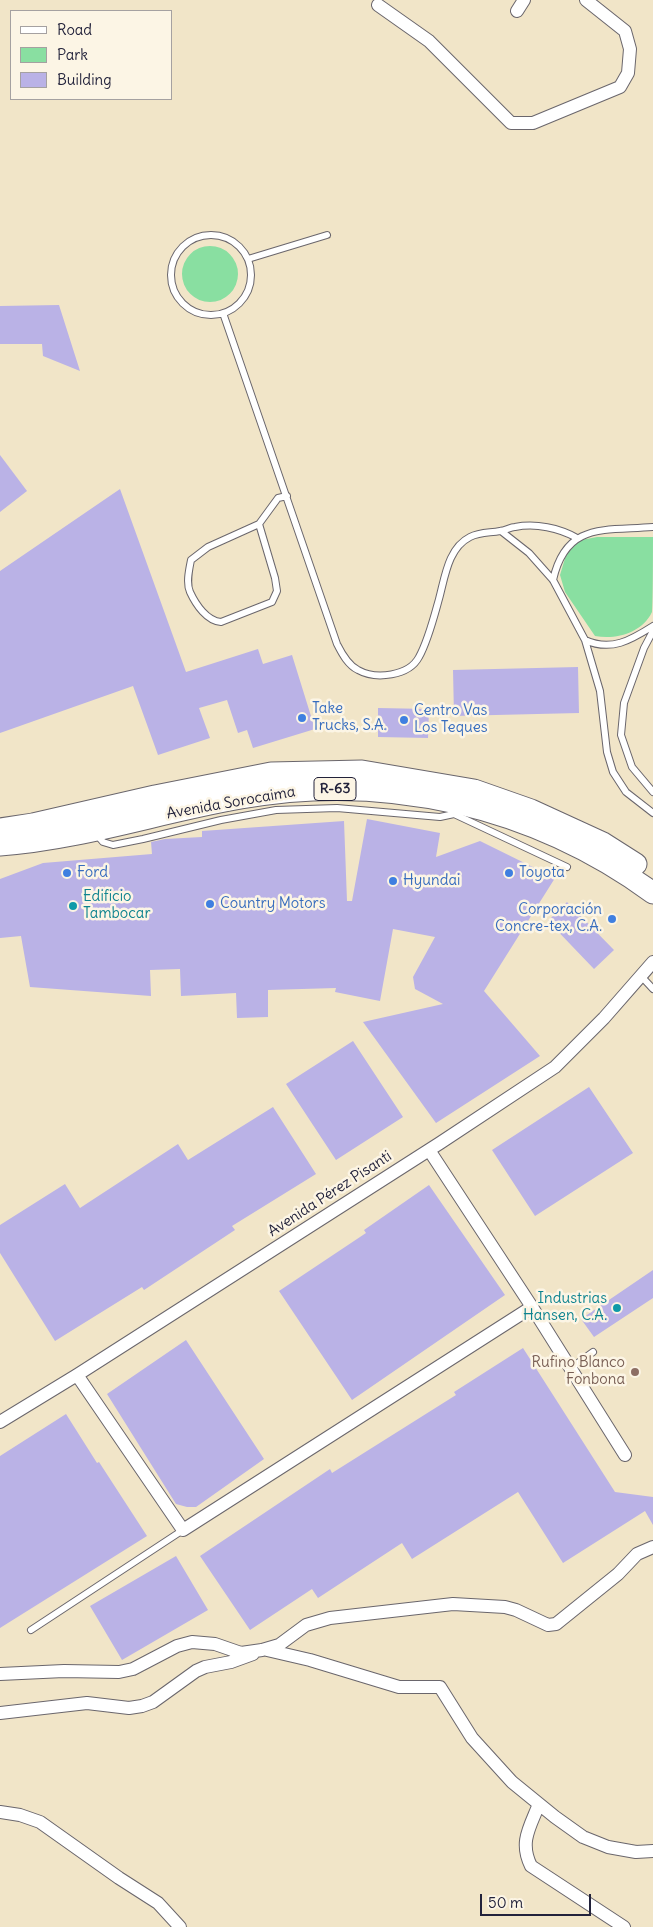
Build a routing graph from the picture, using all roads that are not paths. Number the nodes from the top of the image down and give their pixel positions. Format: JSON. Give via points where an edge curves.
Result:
{"nodes":[{"id":1,"x":586,"y":0,"type":"edge"},
{"id":2,"x":378,"y":5,"type":"dead end"},
{"id":3,"x":327,"y":235,"type":"dead end"},
{"id":4,"x":248,"y":259,"type":"junction"},
{"id":5,"x":223,"y":313,"type":"junction"},
{"id":6,"x":287,"y":496,"type":"junction"},
{"id":7,"x":259,"y":524,"type":"junction"},
{"id":8,"x":653,"y":527,"type":"edge"},
{"id":9,"x":501,"y":531,"type":"junction"},
{"id":10,"x":577,"y":538,"type":"junction"},
{"id":11,"x":553,"y":580,"type":"junction"},
{"id":12,"x":653,"y":626,"type":"edge"},
{"id":13,"x":653,"y":631,"type":"edge"},
{"id":14,"x":585,"y":640,"type":"junction"},
{"id":15,"x":653,"y":792,"type":"edge"},
{"id":16,"x":464,"y":803,"type":"junction"},
{"id":17,"x":653,"y":813,"type":"edge"},
{"id":18,"x":0,"y":829,"type":"edge"},
{"id":19,"x":0,"y":846,"type":"edge"},
{"id":20,"x":567,"y":867,"type":"dead end"},
{"id":21,"x":653,"y":875,"type":"edge"},
{"id":22,"x":653,"y":893,"type":"edge"},
{"id":23,"x":653,"y":962,"type":"edge"},
{"id":24,"x":641,"y":976,"type":"junction"},
{"id":25,"x":653,"y":989,"type":"edge"},
{"id":26,"x":429,"y":1150,"type":"junction"},
{"id":27,"x":532,"y":1307,"type":"junction"},
{"id":28,"x":593,"y":1352,"type":"dead end"},
{"id":29,"x":571,"y":1368,"type":"junction"},
{"id":30,"x":77,"y":1375,"type":"junction"},
{"id":31,"x":0,"y":1422,"type":"edge"},
{"id":32,"x":625,"y":1455,"type":"dead end"},
{"id":33,"x":183,"y":1530,"type":"junction"},
{"id":34,"x":653,"y":1547,"type":"edge"},
{"id":35,"x":31,"y":1630,"type":"dead end"},
{"id":36,"x":264,"y":1650,"type":"junction"},
{"id":37,"x":0,"y":1674,"type":"edge"},
{"id":38,"x":0,"y":1713,"type":"edge"},
{"id":39,"x":539,"y":1804,"type":"junction"},
{"id":40,"x":0,"y":1812,"type":"edge"},
{"id":41,"x":653,"y":1851,"type":"edge"},
{"id":42,"x":180,"y":1927,"type":"edge"},
{"id":43,"x":624,"y":1927,"type":"edge"}],
"edges":[{"from":1,"to":2,"type":"street","via":[[625,31],[630,49],[628,73],[620,87],[533,123],[511,123],[430,41]]},
{"from":3,"to":4,"type":"lane"},
{"from":4,"to":5,"type":"lane","via":[[250,285],[235,307]]},
{"from":4,"to":5,"type":"lane","via":[[231,240],[218,236],[192,240],[175,258],[171,271],[177,296],[198,313]]},
{"from":5,"to":6,"type":"lane"},
{"from":6,"to":7,"type":"lane","via":[[278,498]]},
{"from":6,"to":9,"type":"lane","via":[[344,658],[357,670],[375,676],[402,672],[420,656],[443,578],[457,547],[470,537]]},
{"from":7,"to":7,"type":"lane","via":[[208,547],[191,560],[188,574],[190,592],[207,617],[214,621],[221,622],[272,602],[277,591],[275,578]]},
{"from":8,"to":10,"type":"lane","via":[[592,532]]},
{"from":9,"to":10,"type":"lane","via":[[515,526],[545,527]]},
{"from":9,"to":11,"type":"lane","via":[[529,553]]},
{"from":10,"to":11,"type":"lane","via":[[561,555]]},
{"from":11,"to":14,"type":"lane"},
{"from":12,"to":14,"type":"lane","via":[[628,642],[612,646]]},
{"from":13,"to":15,"type":"lane","via":[[624,703],[621,735],[632,767]]},
{"from":14,"to":17,"type":"lane","via":[[600,691],[607,752],[613,772],[626,792]]},
{"from":16,"to":18,"type":"main road","name":"Avenida Sorocaima","number":"R-63","via":[[362,770],[271,773]]},
{"from":16,"to":19,"type":"main road","name":"Avenida Sorocaima","number":"R-63","via":[[420,795],[320,788],[240,798],[58,839]]},
{"from":16,"to":20,"type":"lane"},
{"from":16,"to":21,"type":"main road","name":"Avenida Sorocaima","number":"R-63","via":[[531,810],[603,843]]},
{"from":16,"to":22,"type":"main road","name":"Avenida Sorocaima","number":"R-63","via":[[561,840],[627,874]]},
{"from":23,"to":24,"type":"street","name":"Avenida Pérez Pisanti"},
{"from":24,"to":25,"type":"lane"},
{"from":24,"to":26,"type":"street","name":"Avenida Pérez Pisanti","via":[[555,1066]]},
{"from":26,"to":27,"type":"street"},
{"from":26,"to":30,"type":"street","name":"Avenida Pérez Pisanti"},
{"from":27,"to":29,"type":"street"},
{"from":27,"to":33,"type":"street"},
{"from":28,"to":29,"type":"lane"},
{"from":29,"to":32,"type":"street"},
{"from":30,"to":31,"type":"street","name":"Avenida Pérez Pisanti"},
{"from":30,"to":33,"type":"street"},
{"from":33,"to":35,"type":"lane"},
{"from":34,"to":36,"type":"street","via":[[637,1554],[618,1574],[556,1624],[548,1625],[505,1607],[453,1604],[330,1618],[306,1625],[279,1644]]},
{"from":36,"to":37,"type":"street","via":[[241,1653],[215,1644],[192,1642],[177,1646],[133,1669],[119,1672]]},
{"from":36,"to":38,"type":"street","via":[[196,1671],[153,1702],[142,1706],[129,1708],[87,1703]]},
{"from":36,"to":39,"type":"street","via":[[399,1687],[440,1687],[472,1738],[512,1782]]},
{"from":39,"to":41,"type":"street","via":[[583,1837],[608,1847],[636,1852]]},
{"from":39,"to":43,"type":"street","via":[[524,1840],[531,1866]]},
{"from":40,"to":42,"type":"street","via":[[40,1822],[158,1903]]}]}
